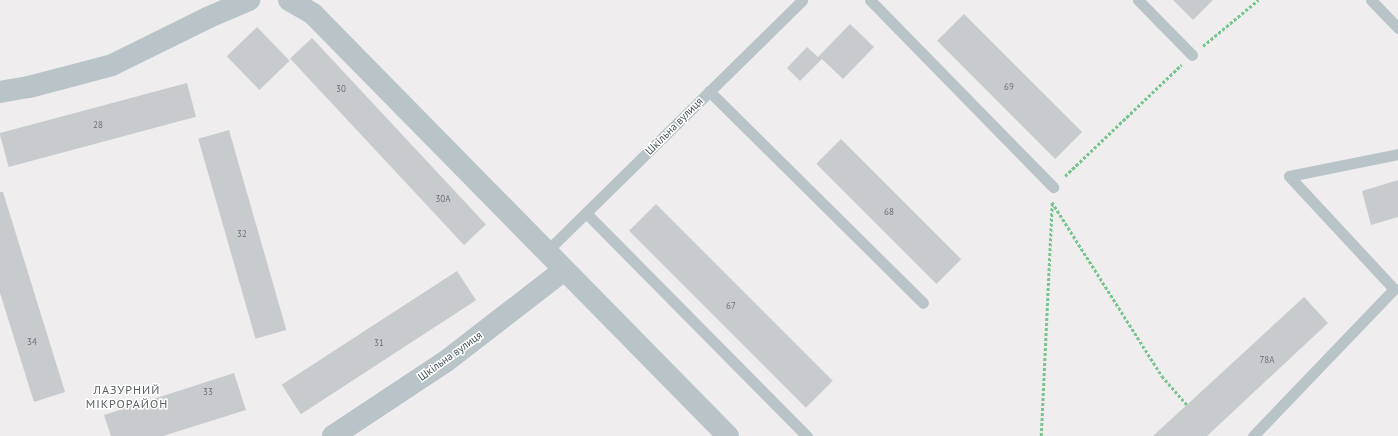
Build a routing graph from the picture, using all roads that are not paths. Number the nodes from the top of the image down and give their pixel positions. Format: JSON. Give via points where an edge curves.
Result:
{"nodes":[{"id":1,"x":249,"y":0,"type":"edge"},
{"id":2,"x":289,"y":0,"type":"edge"},
{"id":3,"x":802,"y":0,"type":"edge"},
{"id":4,"x":870,"y":0,"type":"edge"},
{"id":5,"x":1138,"y":0,"type":"edge"},
{"id":6,"x":1372,"y":0,"type":"edge"},
{"id":7,"x":1398,"y":28,"type":"edge"},
{"id":8,"x":1192,"y":55,"type":"road end"},
{"id":9,"x":709,"y":91,"type":"junction"},
{"id":10,"x":0,"y":92,"type":"edge"},
{"id":11,"x":1398,"y":154,"type":"edge"},
{"id":12,"x":1053,"y":188,"type":"road end"},
{"id":13,"x":586,"y":213,"type":"junction"},
{"id":14,"x":546,"y":252,"type":"junction"},
{"id":15,"x":564,"y":270,"type":"junction"},
{"id":16,"x":1396,"y":287,"type":"edge"},
{"id":17,"x":922,"y":303,"type":"dead end"},
{"id":18,"x":333,"y":436,"type":"edge"},
{"id":19,"x":728,"y":436,"type":"edge"},
{"id":20,"x":807,"y":436,"type":"edge"},
{"id":21,"x":1252,"y":436,"type":"edge"}],
"edges":[{"from":1,"to":10,"type":"street","via":[[112,65],[29,88]]},
{"from":2,"to":14,"type":"street","via":[[313,14]]},
{"from":3,"to":9,"type":"lane","name":"Шкільна вулиця"},
{"from":4,"to":12,"type":"lane"},
{"from":5,"to":8,"type":"lane"},
{"from":6,"to":7,"type":"lane"},
{"from":9,"to":13,"type":"lane","name":"Шкільна вулиця"},
{"from":9,"to":17,"type":"lane"},
{"from":11,"to":16,"type":"lane","via":[[1289,176]]},
{"from":13,"to":14,"type":"lane","name":"Шкільна вулиця"},
{"from":13,"to":20,"type":"lane"},
{"from":14,"to":15,"type":"street"},
{"from":15,"to":18,"type":"street","name":"Шкільна вулиця","via":[[445,362]]},
{"from":15,"to":19,"type":"street"},
{"from":16,"to":21,"type":"lane"}]}
